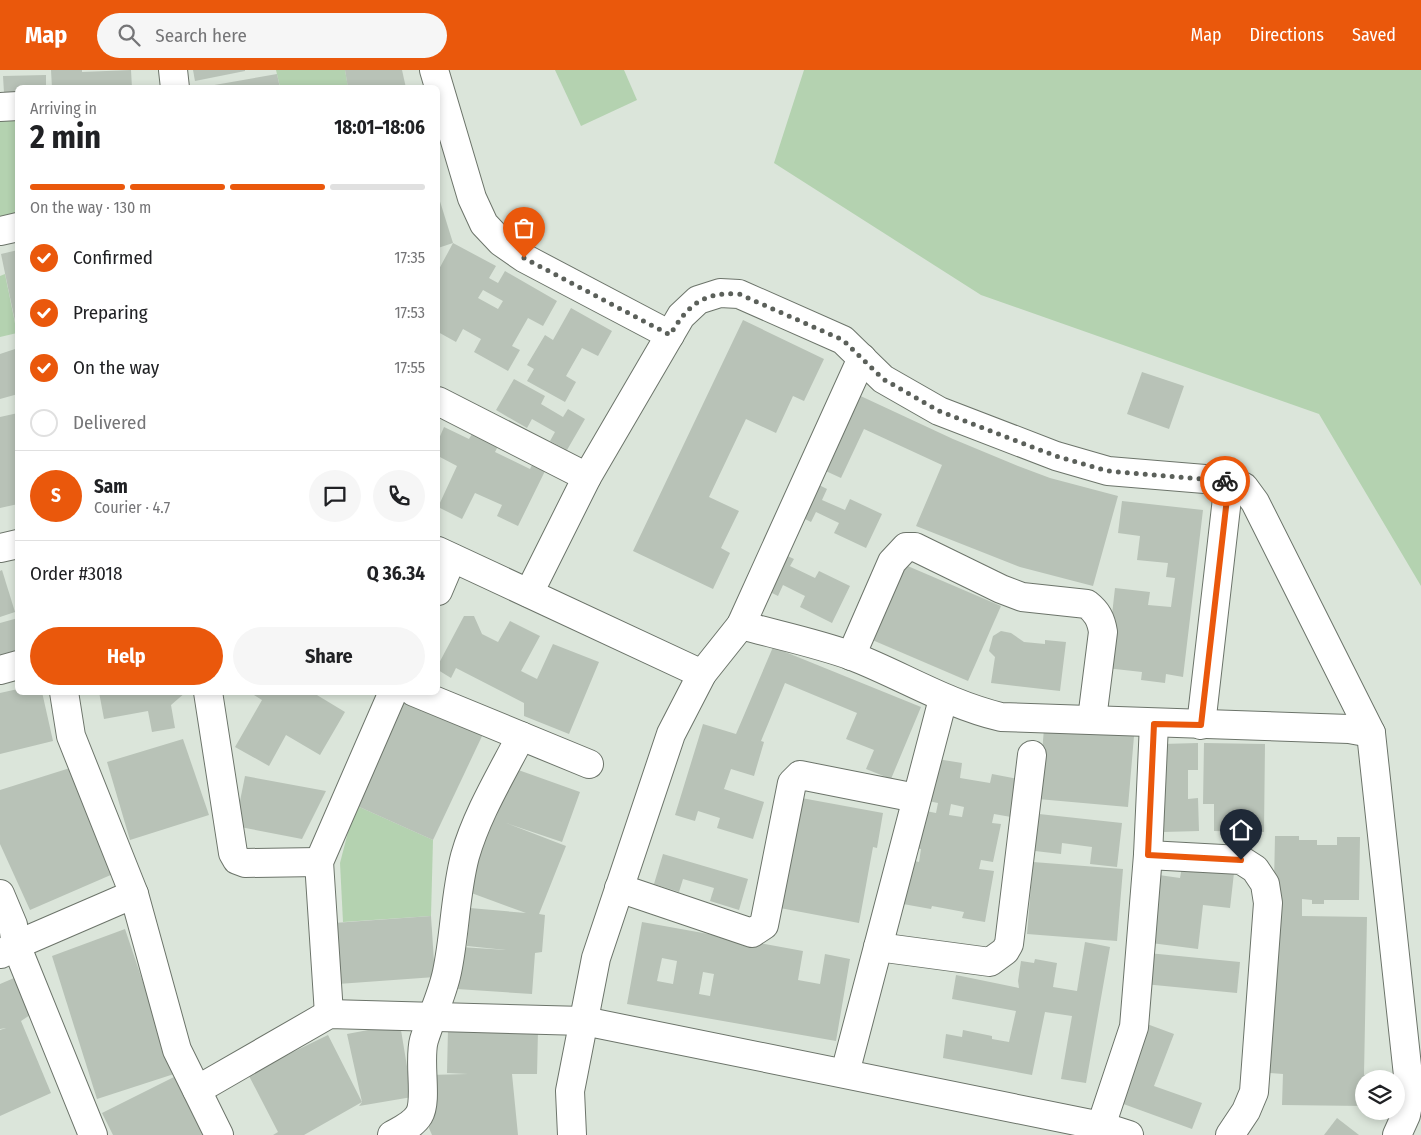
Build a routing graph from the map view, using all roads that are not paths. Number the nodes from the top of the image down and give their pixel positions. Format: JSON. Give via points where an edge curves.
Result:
{"nodes":[{"id":1,"x":173,"y":70,"type":"edge"},
{"id":2,"x":434,"y":70,"type":"edge"},
{"id":3,"x":175,"y":85,"type":"edge"},
{"id":4,"x":437,"y":85,"type":"edge"},
{"id":5,"x":15,"y":106,"type":"edge"},
{"id":6,"x":0,"y":107,"type":"edge"},
{"id":7,"x":442,"y":109,"type":"edge"},
{"id":8,"x":15,"y":228,"type":"edge"},
{"id":9,"x":0,"y":231,"type":"edge"},
{"id":10,"x":670,"y":335,"type":"junction"},
{"id":11,"x":862,"y":358,"type":"junction"},
{"id":12,"x":440,"y":402,"type":"edge"},
{"id":13,"x":587,"y":476,"type":"junction"},
{"id":14,"x":1229,"y":481,"type":"junction"},
{"id":15,"x":15,"y":545,"type":"edge"},
{"id":16,"x":0,"y":548,"type":"edge"},
{"id":17,"x":445,"y":555,"type":"edge"},
{"id":18,"x":440,"y":581,"type":"edge"},
{"id":19,"x":529,"y":593,"type":"junction"},
{"id":20,"x":741,"y":625,"type":"junction"},
{"id":21,"x":851,"y":656,"type":"junction"},
{"id":22,"x":15,"y":666,"type":"edge"},
{"id":23,"x":0,"y":670,"type":"edge"},
{"id":24,"x":702,"y":674,"type":"junction"},
{"id":25,"x":64,"y":695,"type":"edge"},
{"id":26,"x":208,"y":695,"type":"edge"},
{"id":27,"x":223,"y":695,"type":"edge"},
{"id":28,"x":392,"y":695,"type":"edge"},
{"id":29,"x":421,"y":695,"type":"edge"},
{"id":30,"x":943,"y":699,"type":"junction"},
{"id":31,"x":1092,"y":719,"type":"junction"},
{"id":32,"x":211,"y":721,"type":"junction"},
{"id":33,"x":1154,"y":724,"type":"junction"},
{"id":34,"x":1201,"y":725,"type":"junction"},
{"id":35,"x":1371,"y":733,"type":"junction"},
{"id":36,"x":521,"y":736,"type":"junction"},
{"id":37,"x":1032,"y":755,"type":"dead end"},
{"id":38,"x":589,"y":764,"type":"dead end"},
{"id":39,"x":916,"y":798,"type":"junction"},
{"id":40,"x":1148,"y":855,"type":"junction"},
{"id":41,"x":319,"y":862,"type":"junction"},
{"id":42,"x":619,"y":888,"type":"junction"},
{"id":43,"x":0,"y":894,"type":"edge"},
{"id":44,"x":134,"y":894,"type":"junction"},
{"id":45,"x":878,"y":947,"type":"junction"},
{"id":46,"x":8,"y":950,"type":"edge"},
{"id":47,"x":329,"y":1014,"type":"junction"},
{"id":48,"x":433,"y":1017,"type":"junction"},
{"id":49,"x":584,"y":1021,"type":"junction"},
{"id":50,"x":845,"y":1073,"type":"junction"},
{"id":51,"x":197,"y":1090,"type":"junction"},
{"id":52,"x":1101,"y":1126,"type":"junction"},
{"id":53,"x":93,"y":1135,"type":"edge"},
{"id":54,"x":220,"y":1135,"type":"edge"},
{"id":55,"x":392,"y":1135,"type":"edge"},
{"id":56,"x":572,"y":1135,"type":"edge"},
{"id":57,"x":1129,"y":1135,"type":"edge"},
{"id":58,"x":1230,"y":1135,"type":"edge"},
{"id":59,"x":1397,"y":1135,"type":"edge"}],
"edges":[{"from":1,"to":3,"type":"street"},
{"from":2,"to":4,"type":"street"},
{"from":5,"to":6,"type":"street"},
{"from":7,"to":10,"type":"street","via":[[472,198],[484,224],[502,242],[524,258]]},
{"from":8,"to":9,"type":"street"},
{"from":10,"to":11,"type":"street","via":[[681,316],[698,300],[720,293],[739,294],[843,340]]},
{"from":10,"to":13,"type":"street"},
{"from":11,"to":14,"type":"street","via":[[883,379],[939,411],[1056,456],[1108,471]]},
{"from":11,"to":20,"type":"street"},
{"from":12,"to":13,"type":"street"},
{"from":13,"to":19,"type":"street"},
{"from":14,"to":34,"type":"street"},
{"from":14,"to":35,"type":"street","via":[[1244,487],[1255,502]]},
{"from":15,"to":16,"type":"street"},
{"from":17,"to":18,"type":"street"},
{"from":17,"to":19,"type":"street"},
{"from":19,"to":24,"type":"street"},
{"from":20,"to":21,"type":"street"},
{"from":20,"to":24,"type":"street"},
{"from":21,"to":30,"type":"street"},
{"from":21,"to":31,"type":"street","via":[[892,562],[906,547],[915,547],[1022,597],[1087,604],[1095,610],[1103,632]]},
{"from":22,"to":23,"type":"street"},
{"from":24,"to":42,"type":"street","via":[[671,734]]},
{"from":25,"to":44,"type":"street","via":[[71,736]]},
{"from":26,"to":32,"type":"street"},
{"from":27,"to":32,"type":"street"},
{"from":28,"to":41,"type":"street"},
{"from":29,"to":36,"type":"street"},
{"from":30,"to":31,"type":"street","via":[[1001,717]]},
{"from":30,"to":39,"type":"street"},
{"from":31,"to":33,"type":"street"},
{"from":32,"to":41,"type":"street","via":[[233,853],[237,860],[245,863]]},
{"from":33,"to":34,"type":"street"},
{"from":33,"to":40,"type":"street"},
{"from":34,"to":35,"type":"street","via":[[1349,729]]},
{"from":35,"to":59,"type":"street","via":[[1410,1094],[1406,1115]]},
{"from":36,"to":38,"type":"street"},
{"from":36,"to":48,"type":"street","via":[[476,827],[466,855],[447,971]]},
{"from":37,"to":45,"type":"street","via":[[1009,944],[1004,951],[990,962]]},
{"from":39,"to":42,"type":"street","via":[[800,775],[792,783],[764,925],[752,933]]},
{"from":39,"to":45,"type":"street"},
{"from":40,"to":52,"type":"street","via":[[1134,1027]]},
{"from":40,"to":58,"type":"street","via":[[1241,860],[1255,870],[1265,884],[1268,903],[1254,1092]]},
{"from":41,"to":47,"type":"street"},
{"from":42,"to":49,"type":"street","via":[[596,958]]},
{"from":43,"to":46,"type":"street","via":[[12,925]]},
{"from":44,"to":46,"type":"street"},
{"from":44,"to":51,"type":"street","via":[[177,1050]]},
{"from":45,"to":50,"type":"street"},
{"from":46,"to":53,"type":"street"},
{"from":47,"to":48,"type":"street"},
{"from":47,"to":51,"type":"street"},
{"from":48,"to":49,"type":"street"},
{"from":48,"to":55,"type":"street","via":[[421,1058],[422,1104],[419,1115]]},
{"from":49,"to":50,"type":"street"},
{"from":49,"to":56,"type":"street","via":[[570,1092]]},
{"from":50,"to":52,"type":"street"},
{"from":51,"to":54,"type":"street"},
{"from":52,"to":57,"type":"street"}]}
